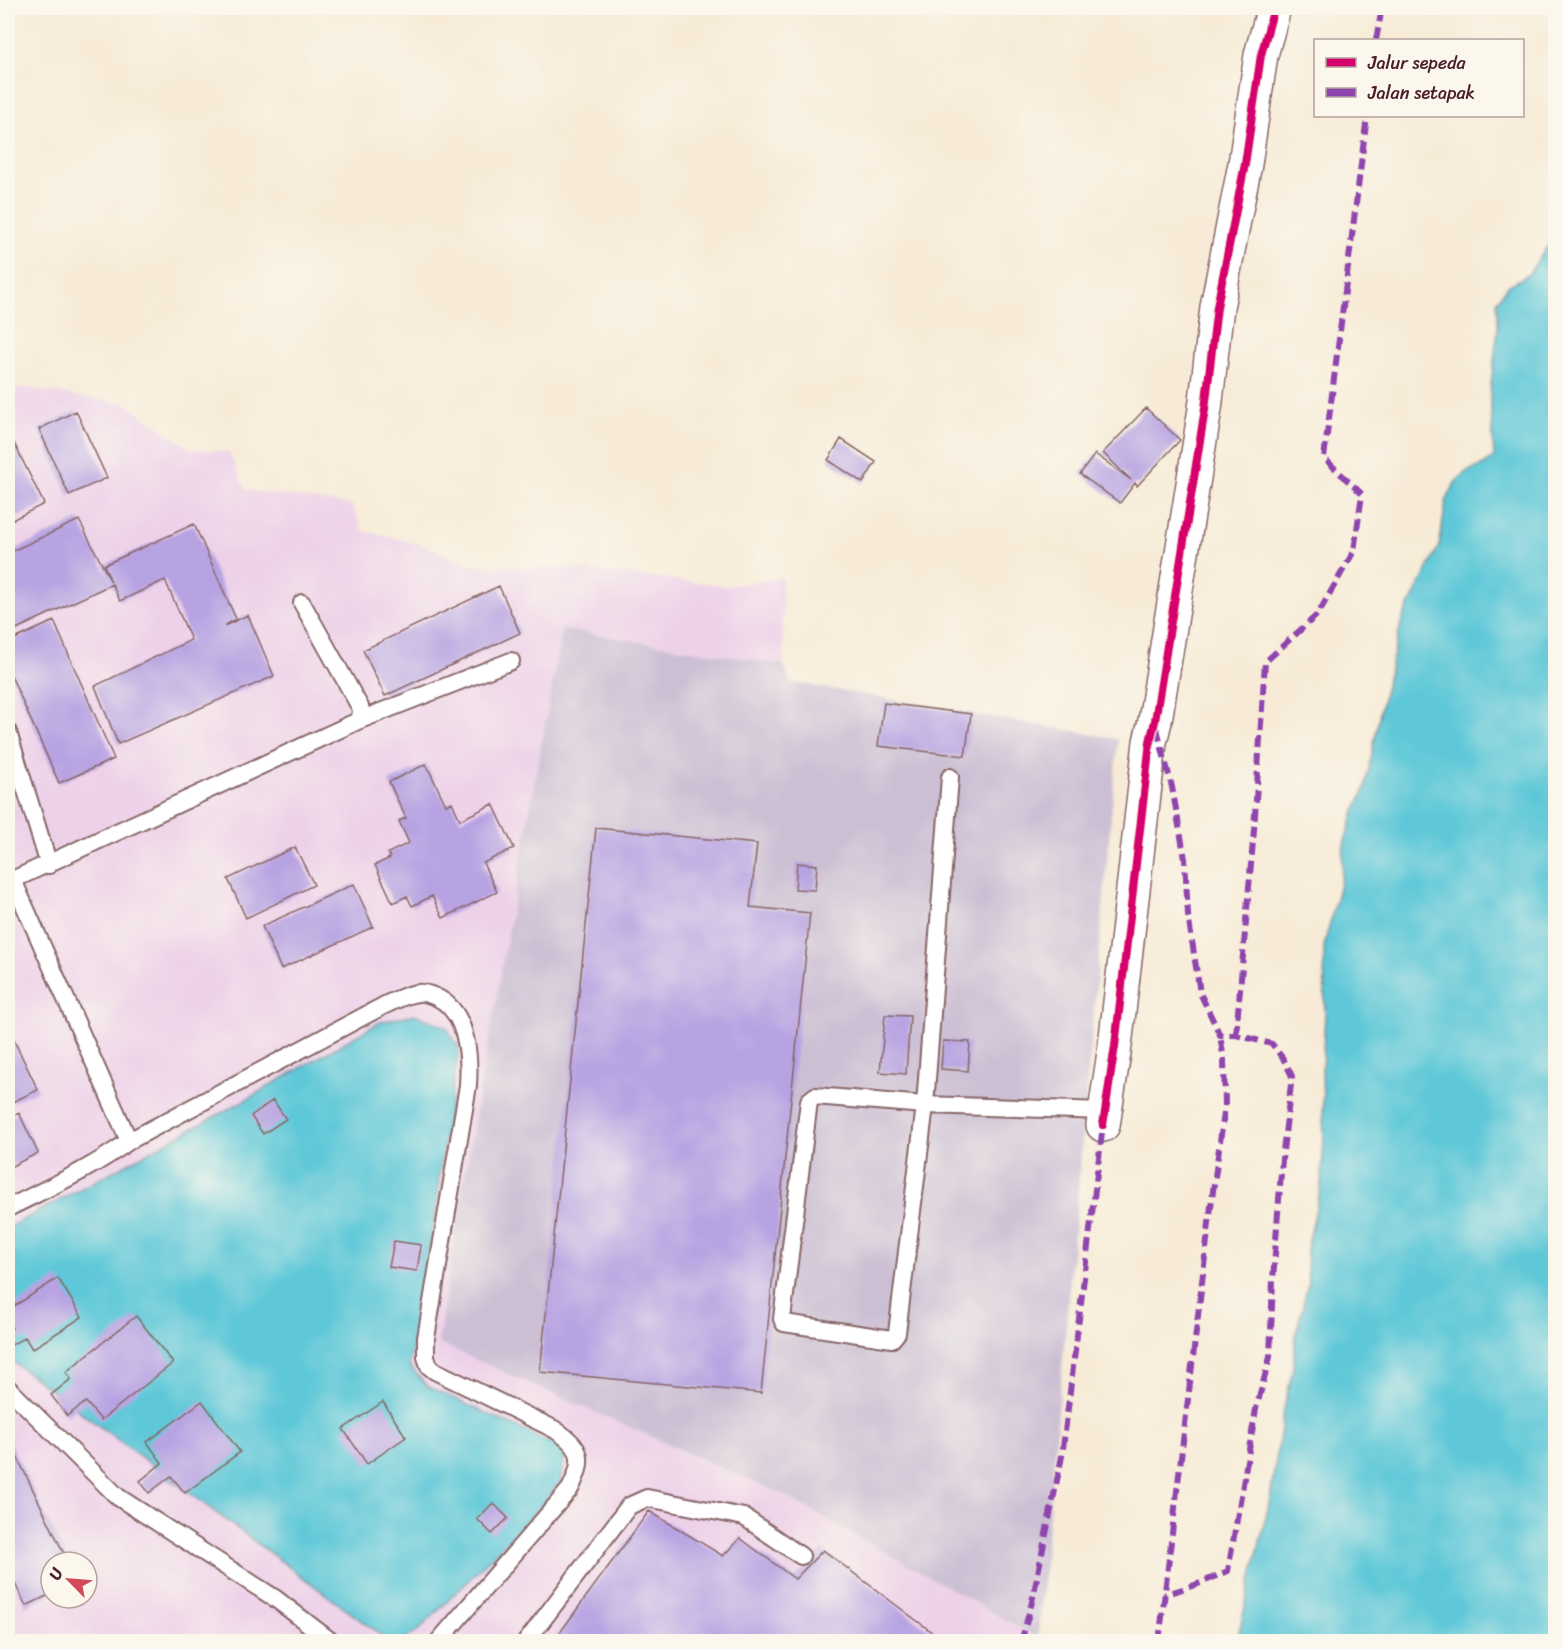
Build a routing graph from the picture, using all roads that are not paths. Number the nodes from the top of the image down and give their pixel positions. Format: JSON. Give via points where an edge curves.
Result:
{"nodes":[{"id":1,"x":1274,"y":8,"type":"edge"},
{"id":2,"x":302,"y":603,"type":"dead end"},
{"id":3,"x":512,"y":662,"type":"dead end"},
{"id":4,"x":360,"y":720,"type":"junction"},
{"id":5,"x":8,"y":732,"type":"edge"},
{"id":6,"x":950,"y":777,"type":"dead end"},
{"id":7,"x":49,"y":865,"type":"junction"},
{"id":8,"x":10,"y":881,"type":"edge"},
{"id":9,"x":925,"y":1105,"type":"junction"},
{"id":10,"x":1104,"y":1118,"type":"joint"},
{"id":11,"x":129,"y":1141,"type":"junction"},
{"id":12,"x":8,"y":1208,"type":"edge"},
{"id":13,"x":8,"y":1388,"type":"edge"},
{"id":14,"x":801,"y":1556,"type":"dead end"},
{"id":15,"x":332,"y":1641,"type":"edge"},
{"id":16,"x":438,"y":1641,"type":"edge"},
{"id":17,"x":526,"y":1641,"type":"edge"}],
"edges":[{"from":1,"to":10,"type":"street","via":[[1261,55],[1217,307],[1205,409],[1149,742]]},
{"from":2,"to":4,"type":"lane","via":[[362,710]]},
{"from":3,"to":4,"type":"lane"},
{"from":4,"to":7,"type":"lane"},
{"from":5,"to":7,"type":"lane"},
{"from":6,"to":9,"type":"lane"},
{"from":7,"to":8,"type":"lane"},
{"from":8,"to":11,"type":"lane"},
{"from":9,"to":9,"type":"lane","via":[[815,1096],[809,1101],[784,1323],[892,1339],[897,1333]]},
{"from":9,"to":10,"type":"lane"},
{"from":11,"to":12,"type":"lane","via":[[87,1169]]},
{"from":11,"to":16,"type":"lane","via":[[405,996],[420,992],[433,996],[446,1002],[455,1014],[469,1059],[468,1084],[426,1357],[435,1371],[561,1433],[580,1456],[570,1490]]},
{"from":13,"to":15,"type":"lane","via":[[118,1497],[276,1599]]},
{"from":14,"to":17,"type":"lane","via":[[744,1517],[647,1498],[629,1506]]}]}
